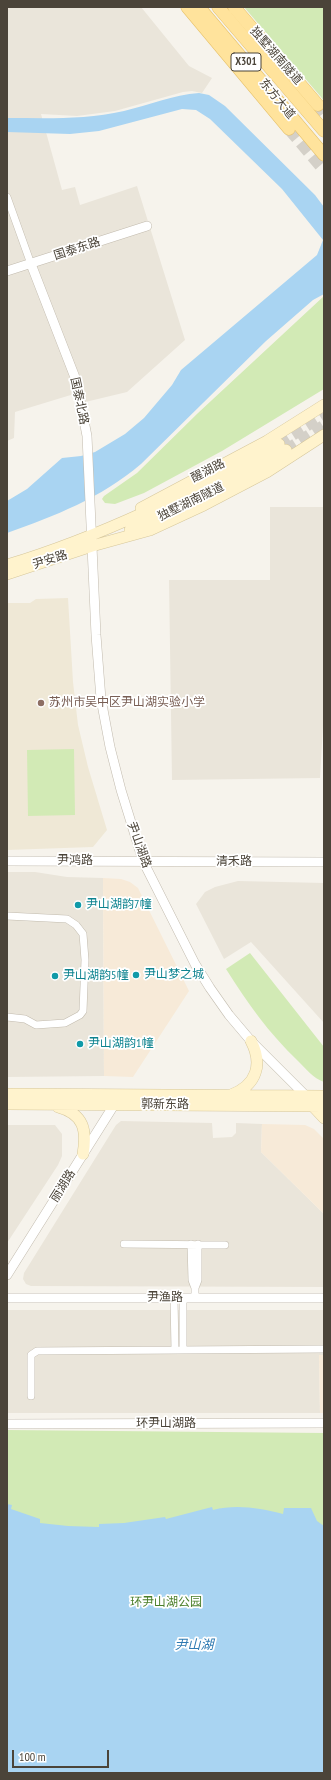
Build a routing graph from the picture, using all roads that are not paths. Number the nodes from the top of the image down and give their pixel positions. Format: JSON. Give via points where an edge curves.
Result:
{"nodes":[{"id":1,"x":187,"y":7,"type":"edge"},
{"id":2,"x":199,"y":7,"type":"edge"},
{"id":3,"x":218,"y":7,"type":"edge"},
{"id":4,"x":234,"y":7,"type":"edge"},
{"id":5,"x":318,"y":105,"type":"tunnel mouth"},
{"id":6,"x":289,"y":130,"type":"tunnel mouth"},
{"id":7,"x":324,"y":131,"type":"edge"},
{"id":8,"x":324,"y":155,"type":"edge"},
{"id":9,"x":7,"y":197,"type":"edge"},
{"id":10,"x":147,"y":226,"type":"dead end"},
{"id":11,"x":31,"y":264,"type":"junction"},
{"id":12,"x":7,"y":271,"type":"edge"},
{"id":13,"x":324,"y":405,"type":"edge"},
{"id":14,"x":324,"y":435,"type":"edge"},
{"id":15,"x":282,"y":447,"type":"tunnel mouth"},
{"id":16,"x":92,"y":541,"type":"junction"},
{"id":17,"x":7,"y":565,"type":"edge"},
{"id":18,"x":7,"y":574,"type":"edge"},
{"id":19,"x":143,"y":861,"type":"junction"},
{"id":20,"x":7,"y":862,"type":"edge"},
{"id":21,"x":324,"y":862,"type":"edge"},
{"id":22,"x":7,"y":916,"type":"edge"},
{"id":23,"x":7,"y":1017,"type":"edge"},
{"id":24,"x":251,"y":1041,"type":"junction"},
{"id":25,"x":7,"y":1094,"type":"edge"},
{"id":26,"x":228,"y":1096,"type":"junction"},
{"id":27,"x":114,"y":1100,"type":"junction"},
{"id":28,"x":309,"y":1101,"type":"junction"},
{"id":29,"x":7,"y":1104,"type":"edge"},
{"id":30,"x":50,"y":1104,"type":"junction"},
{"id":31,"x":324,"y":1104,"type":"edge"},
{"id":32,"x":324,"y":1118,"type":"edge"},
{"id":33,"x":83,"y":1154,"type":"junction"},
{"id":34,"x":124,"y":1244,"type":"dead end"},
{"id":35,"x":195,"y":1244,"type":"junction"},
{"id":36,"x":225,"y":1245,"type":"dead end"},
{"id":37,"x":7,"y":1275,"type":"edge"},
{"id":38,"x":7,"y":1298,"type":"edge"},
{"id":39,"x":179,"y":1298,"type":"junction"},
{"id":40,"x":195,"y":1298,"type":"junction"},
{"id":41,"x":324,"y":1298,"type":"edge"},
{"id":42,"x":324,"y":1349,"type":"edge"},
{"id":43,"x":174,"y":1350,"type":"junction"},
{"id":44,"x":183,"y":1350,"type":"junction"},
{"id":45,"x":31,"y":1396,"type":"dead end"},
{"id":46,"x":324,"y":1423,"type":"edge"},
{"id":47,"x":7,"y":1424,"type":"edge"}],
"edges":[{"from":1,"to":6,"type":"main road"},
{"from":2,"to":8,"type":"main road","name":"东方大道","number":"X301"},
{"from":3,"to":7,"type":"main road","name":"东方大道","number":"X301"},
{"from":4,"to":5,"type":"main road","name":"独墅湖南隧道"},
{"from":9,"to":11,"type":"street"},
{"from":10,"to":11,"type":"street","name":"国泰东路"},
{"from":11,"to":12,"type":"street","name":"国泰东路"},
{"from":11,"to":16,"type":"street","name":"国泰北路","via":[[76,380],[87,436]]},
{"from":13,"to":16,"type":"main road","name":"醒湖路","via":[[267,441],[163,495]]},
{"from":14,"to":16,"type":"main road","via":[[267,472],[150,530]]},
{"from":15,"to":16,"type":"main road","name":"独墅湖南隧道","via":[[258,467],[214,491],[153,520]]},
{"from":16,"to":17,"type":"main road","name":"尹安路"},
{"from":16,"to":18,"type":"main road","name":"尹安路"},
{"from":16,"to":19,"type":"street","name":"尹山湖路","via":[[101,699],[119,783]]},
{"from":19,"to":20,"type":"street","name":"尹鸿路"},
{"from":19,"to":21,"type":"street","name":"清禾路"},
{"from":19,"to":24,"type":"street","name":"尹山湖路","via":[[196,964]]},
{"from":22,"to":23,"type":"street","via":[[67,919],[83,934],[85,960],[84,1011],[80,1015],[65,1023],[36,1025],[25,1019]]},
{"from":24,"to":26,"type":"main road","via":[[257,1061],[254,1076],[245,1088]]},
{"from":24,"to":28,"type":"street","name":"尹山湖路"},
{"from":25,"to":27,"type":"main road","name":"郭新东路"},
{"from":26,"to":27,"type":"main road","name":"郭新东路"},
{"from":26,"to":28,"type":"main road","name":"郭新东路"},
{"from":27,"to":28,"type":"main road","name":"郭新东路"},
{"from":27,"to":30,"type":"main road","name":"郭新东路"},
{"from":27,"to":33,"type":"street","name":"丽湖路"},
{"from":28,"to":31,"type":"main road","name":"郭新东路"},
{"from":28,"to":32,"type":"main road","name":"尹山湖路"},
{"from":29,"to":30,"type":"main road","name":"郭新东路"},
{"from":30,"to":33,"type":"main road","via":[[71,1112],[80,1122],[85,1132]]},
{"from":33,"to":37,"type":"street","name":"丽湖路"},
{"from":34,"to":35,"type":"street"},
{"from":35,"to":36,"type":"street"},
{"from":35,"to":40,"type":"street","via":[[198,1280]]},
{"from":38,"to":39,"type":"street","name":"尹渔路"},
{"from":39,"to":40,"type":"street","name":"尹渔路"},
{"from":39,"to":43,"type":"street"},
{"from":39,"to":44,"type":"street"},
{"from":40,"to":41,"type":"street","name":"尹渔路"},
{"from":42,"to":44,"type":"street"},
{"from":43,"to":44,"type":"street"},
{"from":43,"to":45,"type":"street","via":[[37,1351],[31,1355]]},
{"from":46,"to":47,"type":"street","name":"环尹山湖路"}]}
